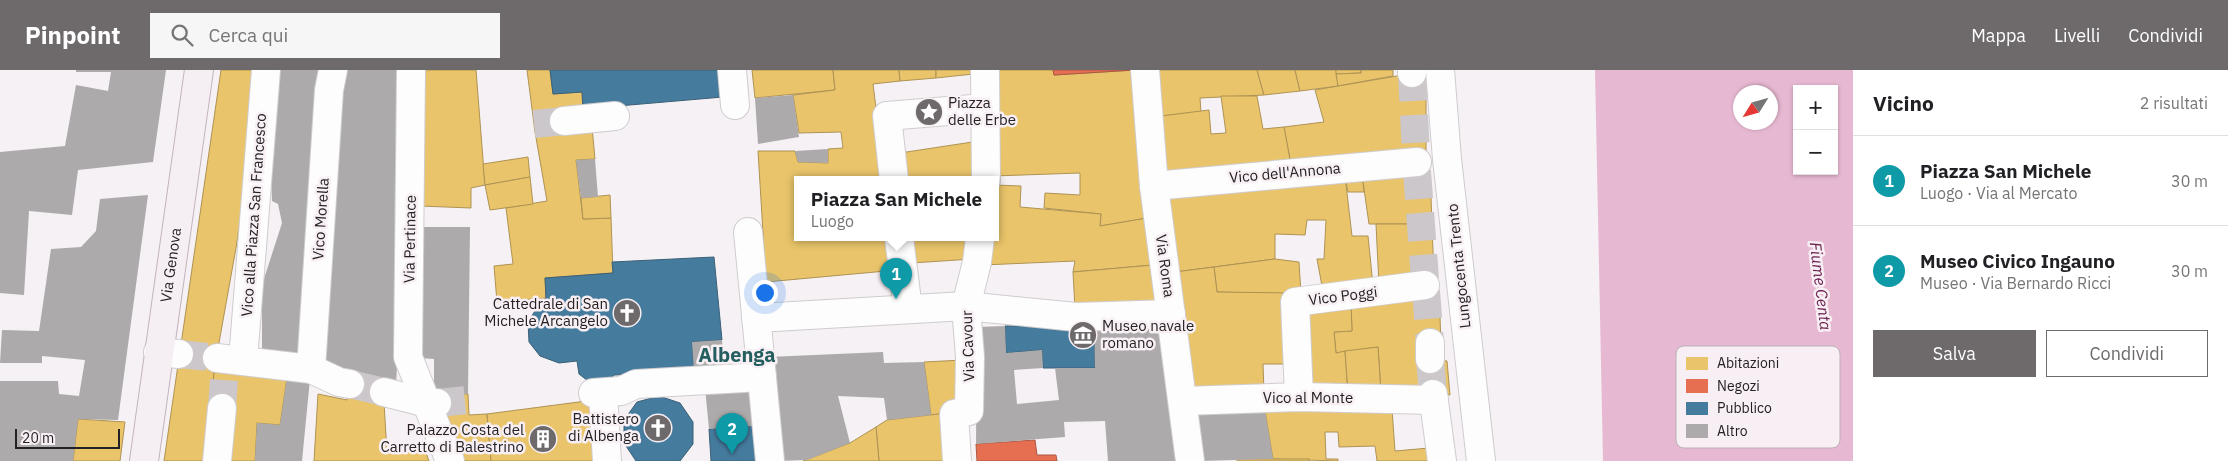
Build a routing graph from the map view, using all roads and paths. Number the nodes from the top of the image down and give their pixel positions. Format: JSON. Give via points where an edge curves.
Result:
{"nodes":[{"id":1,"x":199,"y":70,"type":"edge"},
{"id":2,"x":266,"y":70,"type":"edge"},
{"id":3,"x":333,"y":70,"type":"edge"},
{"id":4,"x":411,"y":70,"type":"edge"},
{"id":5,"x":732,"y":70,"type":"edge"},
{"id":6,"x":986,"y":70,"type":"edge"},
{"id":7,"x":1144,"y":70,"type":"edge"},
{"id":8,"x":1440,"y":70,"type":"edge"},
{"id":9,"x":736,"y":105,"type":"dead end"},
{"id":10,"x":985,"y":108,"type":"junction"},
{"id":11,"x":615,"y":116,"type":"dead end"},
{"id":12,"x":564,"y":121,"type":"tunnel mouth"},
{"id":13,"x":1417,"y":162,"type":"dead end"},
{"id":14,"x":893,"y":176,"type":"edge"},
{"id":15,"x":986,"y":176,"type":"edge"},
{"id":16,"x":1154,"y":186,"type":"junction"},
{"id":17,"x":748,"y":232,"type":"dead end"},
{"id":18,"x":899,"y":241,"type":"edge"},
{"id":19,"x":980,"y":241,"type":"edge"},
{"id":20,"x":1425,"y":285,"type":"dead end"},
{"id":21,"x":966,"y":306,"type":"junction"},
{"id":22,"x":908,"y":309,"type":"junction"},
{"id":23,"x":1171,"y":314,"type":"junction"},
{"id":24,"x":756,"y":318,"type":"junction"},
{"id":25,"x":311,"y":369,"type":"junction"},
{"id":26,"x":762,"y":377,"type":"junction"},
{"id":27,"x":350,"y":384,"type":"tunnel mouth"},
{"id":28,"x":384,"y":392,"type":"tunnel mouth"},
{"id":29,"x":1299,"y":397,"type":"junction"},
{"id":30,"x":1183,"y":401,"type":"junction"},
{"id":31,"x":432,"y":403,"type":"junction"},
{"id":32,"x":222,"y":408,"type":"tunnel mouth"},
{"id":33,"x":144,"y":461,"type":"edge"},
{"id":34,"x":217,"y":461,"type":"edge"},
{"id":35,"x":450,"y":461,"type":"edge"},
{"id":36,"x":607,"y":461,"type":"edge"},
{"id":37,"x":770,"y":461,"type":"edge"},
{"id":38,"x":957,"y":461,"type":"edge"},
{"id":39,"x":1190,"y":461,"type":"edge"},
{"id":40,"x":1442,"y":461,"type":"edge"},
{"id":41,"x":1481,"y":461,"type":"edge"}],
"edges":[{"from":1,"to":33,"type":"main road","name":"Via Genova","via":[[168,353]]},
{"from":2,"to":25,"type":"street","name":"Vico alla Piazza San Francesco","via":[[228,361]]},
{"from":3,"to":25,"type":"street","name":"Vico Morella","via":[[328,100]]},
{"from":4,"to":31,"type":"street","name":"Via Pertinace","via":[[408,357]]},
{"from":5,"to":9,"type":"street"},
{"from":6,"to":10,"type":"street"},
{"from":7,"to":16,"type":"street","name":"Via Roma"},
{"from":8,"to":41,"type":"street","name":"Lungocenta Trento"},
{"from":10,"to":14,"type":"street","via":[[885,129]]},
{"from":10,"to":15,"type":"street"},
{"from":11,"to":12,"type":"street"},
{"from":13,"to":16,"type":"street","name":"Vico dell'Annona"},
{"from":16,"to":23,"type":"street","name":"Via Roma"},
{"from":17,"to":24,"type":"street"},
{"from":18,"to":22,"type":"street"},
{"from":19,"to":21,"type":"street","name":"Via Cavour"},
{"from":20,"to":29,"type":"street","name":"Vico Poggi","via":[[1295,302]]},
{"from":21,"to":22,"type":"street"},
{"from":21,"to":23,"type":"street","via":[[1076,316]]},
{"from":21,"to":38,"type":"street","name":"Via Cavour","via":[[970,357],[969,411],[951,411]]},
{"from":22,"to":24,"type":"street"},
{"from":23,"to":30,"type":"street","name":"Via Roma"},
{"from":24,"to":26,"type":"street"},
{"from":25,"to":27,"type":"street"},
{"from":26,"to":36,"type":"street","via":[[636,384],[621,391],[598,393]]},
{"from":26,"to":37,"type":"street"},
{"from":28,"to":31,"type":"street"},
{"from":29,"to":30,"type":"street","name":"Vico al Monte"},
{"from":29,"to":40,"type":"street","name":"Vico al Monte","via":[[1433,397]]},
{"from":30,"to":39,"type":"street","name":"Via Roma"},
{"from":31,"to":35,"type":"street","name":"Via Pertinace"},
{"from":32,"to":34,"type":"street"}]}
